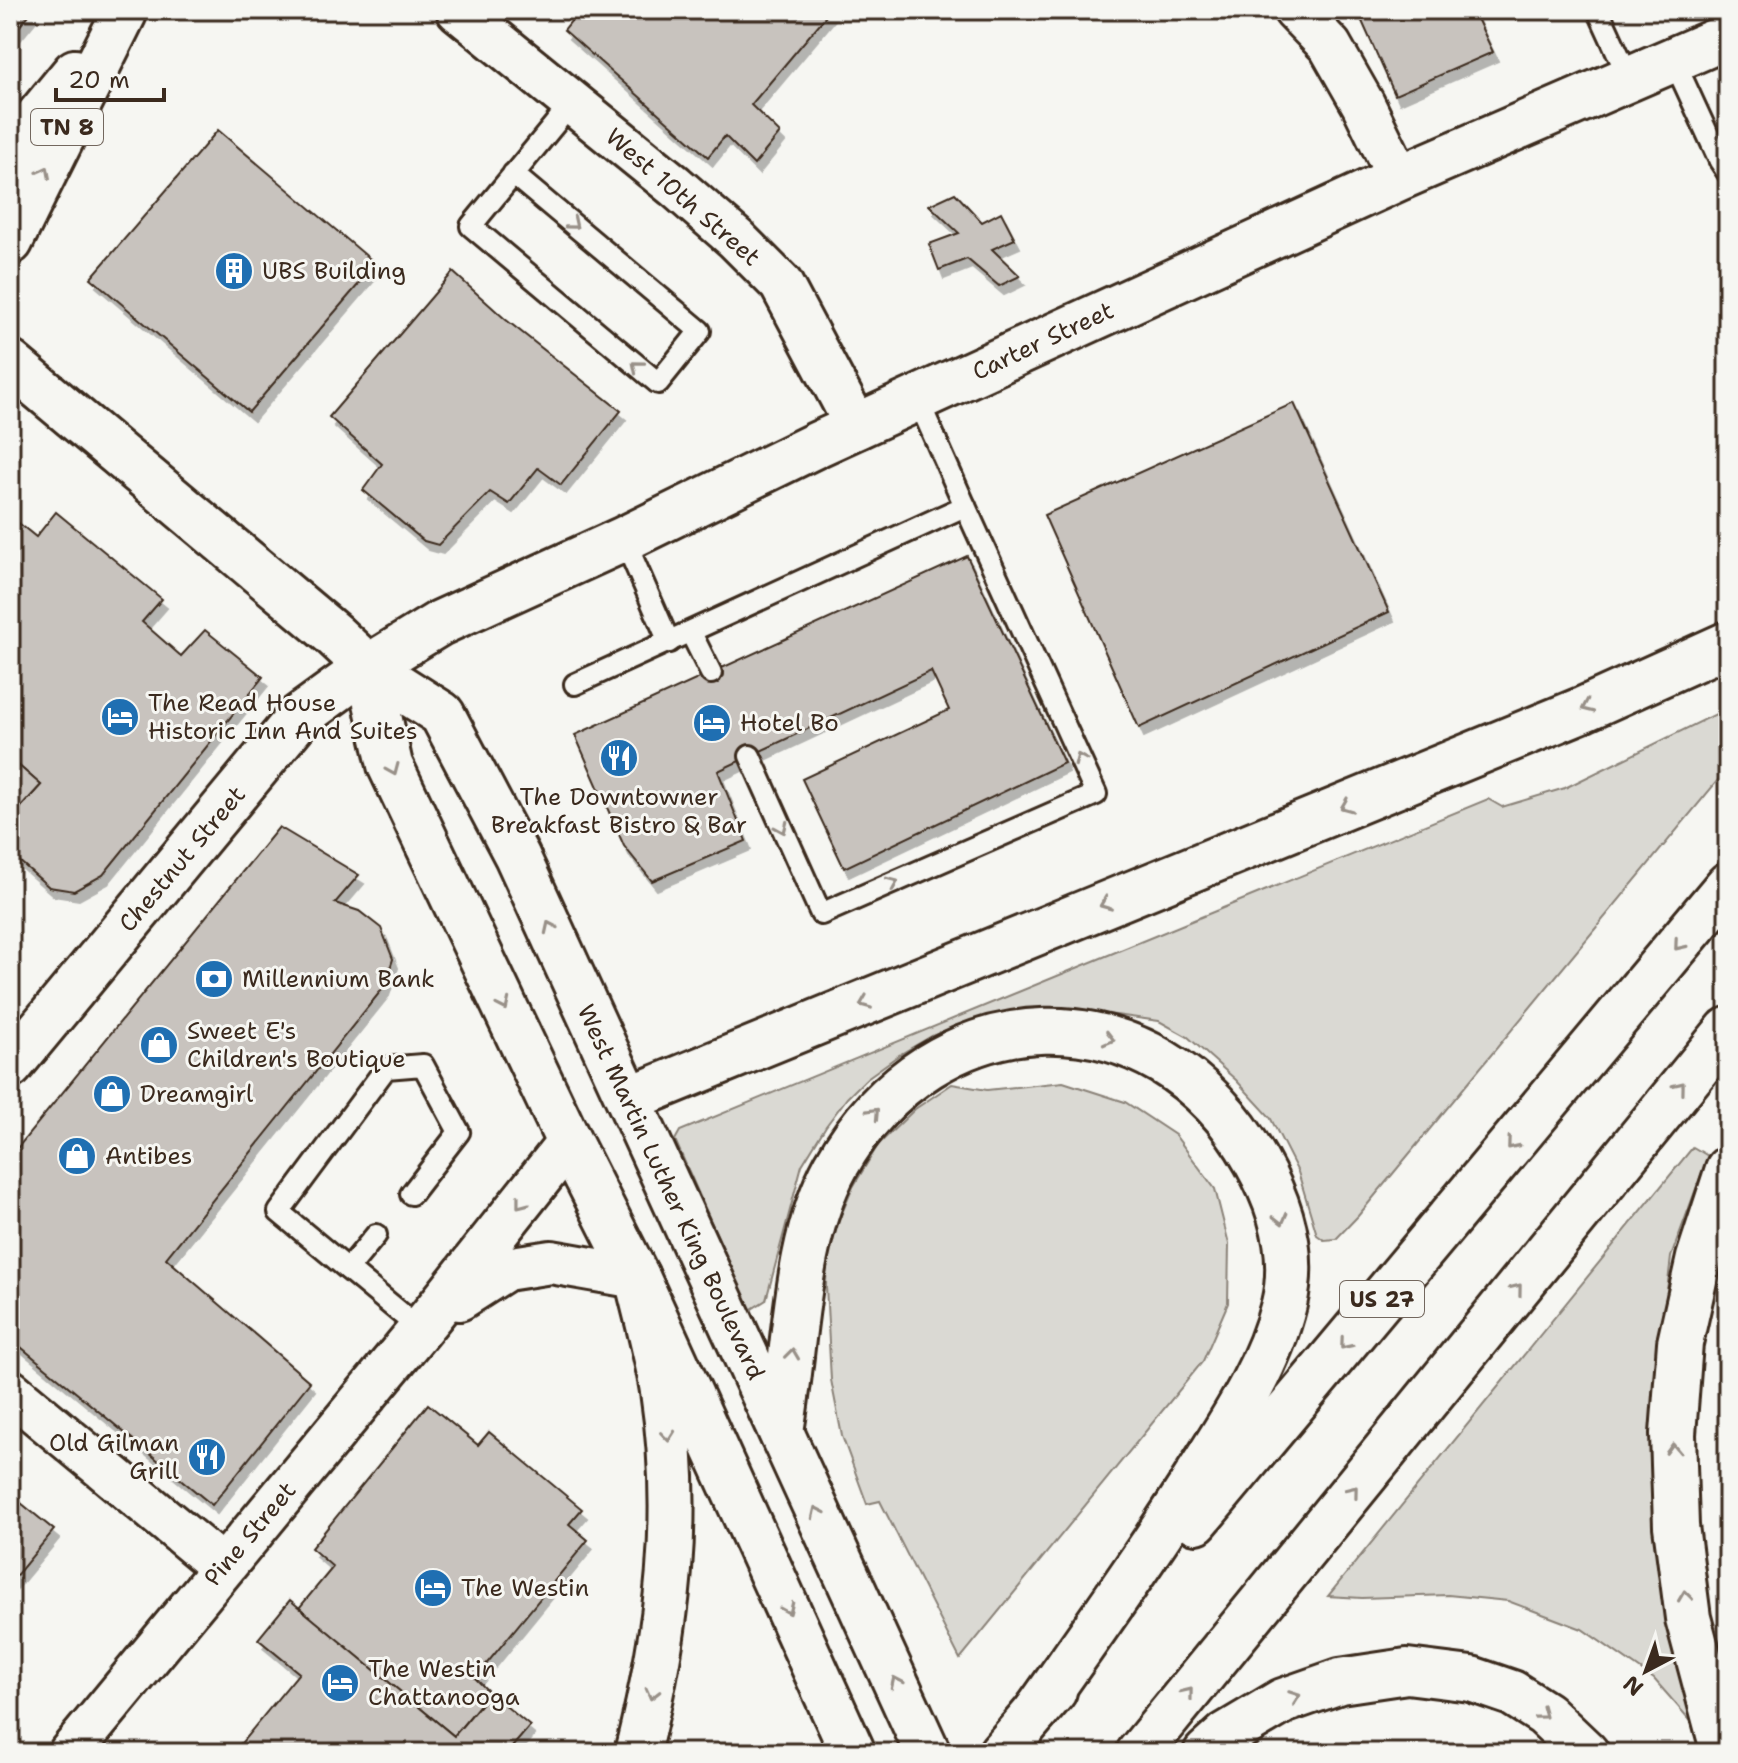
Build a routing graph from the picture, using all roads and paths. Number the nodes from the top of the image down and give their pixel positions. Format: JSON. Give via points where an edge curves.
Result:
{"nodes":[{"id":1,"x":458,"y":10,"type":"edge"},
{"id":2,"x":1295,"y":10,"type":"edge"},
{"id":3,"x":1598,"y":10,"type":"edge"},
{"id":4,"x":125,"y":12,"type":"edge"},
{"id":5,"x":1728,"y":36,"type":"edge"},
{"id":6,"x":1674,"y":61,"type":"junction"},
{"id":7,"x":1630,"y":80,"type":"junction"},
{"id":8,"x":572,"y":103,"type":"junction"},
{"id":9,"x":10,"y":151,"type":"edge"},
{"id":10,"x":1728,"y":173,"type":"edge"},
{"id":11,"x":513,"y":174,"type":"junction"},
{"id":12,"x":1399,"y":178,"type":"junction"},
{"id":13,"x":10,"y":242,"type":"edge"},
{"id":14,"x":10,"y":363,"type":"edge"},
{"id":15,"x":918,"y":400,"type":"junction"},
{"id":16,"x":857,"y":427,"type":"junction"},
{"id":17,"x":965,"y":506,"type":"junction"},
{"id":18,"x":624,"y":539,"type":"junction"},
{"id":19,"x":691,"y":633,"type":"junction"},
{"id":20,"x":669,"y":642,"type":"junction"},
{"id":21,"x":1728,"y":644,"type":"edge"},
{"id":22,"x":368,"y":667,"type":"junction"},
{"id":23,"x":711,"y":673,"type":"dead end"},
{"id":24,"x":575,"y":684,"type":"dead end"},
{"id":25,"x":750,"y":756,"type":"dead end"},
{"id":26,"x":1728,"y":885,"type":"edge"},
{"id":27,"x":1728,"y":1030,"type":"edge"},
{"id":28,"x":10,"y":1066,"type":"edge"},
{"id":29,"x":629,"y":1099,"type":"junction"},
{"id":30,"x":569,"y":1142,"type":"junction"},
{"id":31,"x":1728,"y":1169,"type":"edge"},
{"id":32,"x":411,"y":1194,"type":"dead end"},
{"id":33,"x":376,"y":1235,"type":"dead end"},
{"id":34,"x":348,"y":1269,"type":"junction"},
{"id":35,"x":637,"y":1277,"type":"junction"},
{"id":36,"x":425,"y":1323,"type":"junction"},
{"id":37,"x":10,"y":1391,"type":"edge"},
{"id":38,"x":781,"y":1431,"type":"junction"},
{"id":39,"x":222,"y":1567,"type":"junction"},
{"id":40,"x":1036,"y":1712,"type":"junction"},
{"id":41,"x":70,"y":1753,"type":"edge"},
{"id":42,"x":637,"y":1753,"type":"edge"},
{"id":43,"x":853,"y":1753,"type":"edge"},
{"id":44,"x":928,"y":1753,"type":"edge"},
{"id":45,"x":1001,"y":1753,"type":"edge"},
{"id":46,"x":1139,"y":1753,"type":"edge"},
{"id":47,"x":1206,"y":1753,"type":"edge"},
{"id":48,"x":1586,"y":1753,"type":"edge"},
{"id":49,"x":1724,"y":1753,"type":"edge"}],
"edges":[{"from":1,"to":8,"type":"street","name":"West 10th Street"},
{"from":2,"to":12,"type":"street","via":[[1330,46]]},
{"from":3,"to":7,"type":"lane"},
{"from":4,"to":9,"type":"main road","number":"TN 8"},
{"from":13,"to":4,"type":"main road","number":"TN 8","one_way":true},
{"from":5,"to":6,"type":"main road","name":"Carter Street"},
{"from":6,"to":7,"type":"main road","name":"Carter Street"},
{"from":6,"to":10,"type":"lane"},
{"from":7,"to":12,"type":"main road","name":"Carter Street"},
{"from":8,"to":11,"type":"lane"},
{"from":8,"to":16,"type":"street","name":"West 10th Street","via":[[736,239],[781,284]]},
{"from":11,"to":11,"type":"lane","one_way":true,"via":[[700,331],[658,383],[471,226]]},
{"from":12,"to":15,"type":"main road","name":"Carter Street"},
{"from":14,"to":22,"type":"main road","name":"West Martin Luther King Boulevard"},
{"from":15,"to":16,"type":"main road","name":"Carter Street"},
{"from":15,"to":17,"type":"lane"},
{"from":16,"to":18,"type":"main road","name":"Carter Street"},
{"from":17,"to":19,"type":"lane"},
{"from":25,"to":17,"type":"lane","one_way":true,"via":[[821,914],[1096,794]]},
{"from":18,"to":20,"type":"lane"},
{"from":18,"to":22,"type":"main road","name":"Carter Street","via":[[440,623]]},
{"from":19,"to":20,"type":"lane"},
{"from":19,"to":23,"type":"lane"},
{"from":20,"to":24,"type":"lane"},
{"from":21,"to":29,"type":"main road","one_way":true,"via":[[1584,709]]},
{"from":22,"to":28,"type":"main road","name":"Chestnut Street","via":[[299,717]]},
{"from":29,"to":22,"type":"main road","name":"West Martin Luther King Boulevard","one_way":true,"via":[[517,856],[442,714]]},
{"from":22,"to":30,"type":"main road","one_way":true,"via":[[390,765]]},
{"from":26,"to":40,"type":"main road","number":"US 27","one_way":true},
{"from":46,"to":27,"type":"main road","one_way":true},
{"from":29,"to":38,"type":"main road","name":"West Martin Luther King Boulevard"},
{"from":30,"to":35,"type":"main road"},
{"from":30,"to":36,"type":"street","name":"Pine Street","one_way":true},
{"from":49,"to":31,"type":"main road","one_way":true,"via":[[1688,1618],[1676,1526],[1673,1434],[1680,1343],[1699,1258]]},
{"from":32,"to":34,"type":"lane","via":[[459,1132],[423,1065],[386,1068],[279,1212]]},
{"from":33,"to":34,"type":"lane"},
{"from":34,"to":36,"type":"lane"},
{"from":35,"to":36,"type":"street","name":"Pine Street","via":[[551,1262],[506,1269]]},
{"from":35,"to":42,"type":"main road","one_way":true,"via":[[662,1389],[673,1520],[667,1603]]},
{"from":35,"to":43,"type":"main road","one_way":true},
{"from":36,"to":39,"type":"street","name":"Pine Street"},
{"from":37,"to":39,"type":"street"},
{"from":38,"to":40,"type":"main road","one_way":true,"via":[[815,1214],[853,1138],[913,1077],[952,1053],[999,1036],[1073,1032],[1141,1049],[1207,1094],[1243,1138],[1274,1192],[1289,1275],[1284,1303],[1273,1342],[1215,1449]]},
{"from":44,"to":38,"type":"main road","name":"West Martin Luther King Boulevard","one_way":true},
{"from":39,"to":41,"type":"street","name":"Pine Street"},
{"from":40,"to":45,"type":"main road","number":"US 27"},
{"from":47,"to":48,"type":"main road","one_way":true,"via":[[1283,1701],[1340,1681],[1407,1671],[1471,1679],[1512,1693],[1545,1714]]}]}
